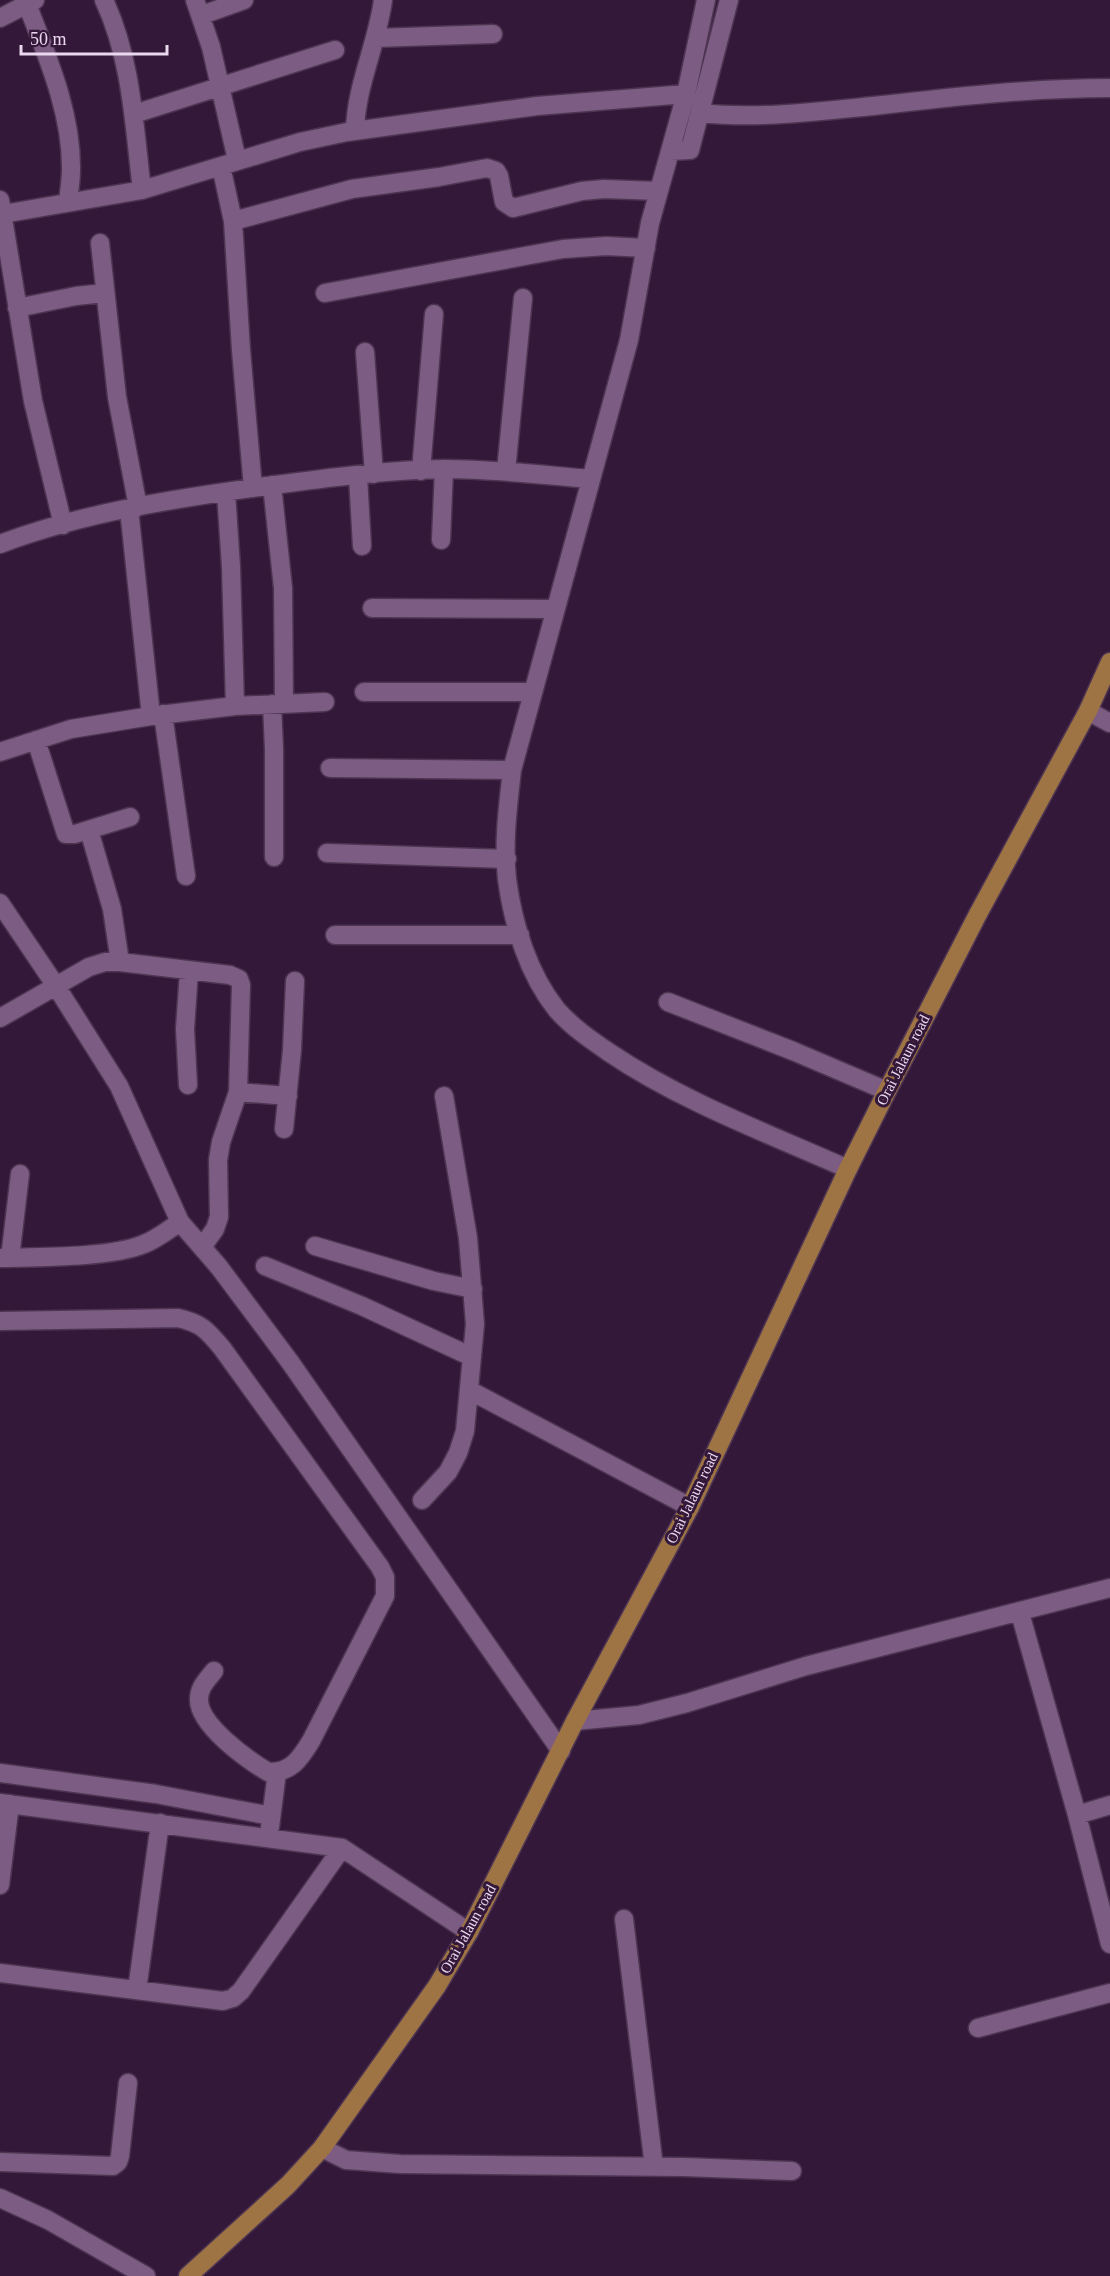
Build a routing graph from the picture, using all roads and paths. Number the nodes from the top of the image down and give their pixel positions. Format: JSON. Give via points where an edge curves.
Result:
{"nodes":[{"id":1,"x":104,"y":0,"type":"edge"},
{"id":2,"x":244,"y":0,"type":"edge"},
{"id":3,"x":384,"y":0,"type":"edge"},
{"id":4,"x":706,"y":0,"type":"edge"},
{"id":5,"x":729,"y":0,"type":"edge"},
{"id":6,"x":31,"y":2,"type":"edge"},
{"id":7,"x":199,"y":8,"type":"edge"},
{"id":8,"x":0,"y":18,"type":"edge"},
{"id":9,"x":493,"y":34,"type":"dead end"},
{"id":10,"x":375,"y":38,"type":"junction"},
{"id":11,"x":336,"y":50,"type":"dead end"},
{"id":12,"x":222,"y":87,"type":"junction"},
{"id":13,"x":1110,"y":88,"type":"edge"},
{"id":14,"x":686,"y":94,"type":"junction"},
{"id":15,"x":700,"y":113,"type":"junction"},
{"id":16,"x":134,"y":114,"type":"junction"},
{"id":17,"x":355,"y":131,"type":"junction"},
{"id":18,"x":679,"y":151,"type":"junction"},
{"id":19,"x":229,"y":163,"type":"junction"},
{"id":20,"x":142,"y":190,"type":"junction"},
{"id":21,"x":659,"y":191,"type":"junction"},
{"id":22,"x":68,"y":202,"type":"junction"},
{"id":23,"x":1,"y":207,"type":"edge"},
{"id":24,"x":233,"y":221,"type":"junction"},
{"id":25,"x":100,"y":243,"type":"dead end"},
{"id":26,"x":646,"y":248,"type":"junction"},
{"id":27,"x":104,"y":293,"type":"junction"},
{"id":28,"x":325,"y":293,"type":"dead end"},
{"id":29,"x":524,"y":298,"type":"dead end"},
{"id":30,"x":17,"y":308,"type":"junction"},
{"id":31,"x":434,"y":314,"type":"dead end"},
{"id":32,"x":365,"y":352,"type":"dead end"},
{"id":33,"x":444,"y":469,"type":"junction"},
{"id":34,"x":421,"y":471,"type":"junction"},
{"id":35,"x":506,"y":471,"type":"junction"},
{"id":36,"x":366,"y":475,"type":"junction"},
{"id":37,"x":590,"y":479,"type":"junction"},
{"id":38,"x":272,"y":485,"type":"junction"},
{"id":39,"x":252,"y":488,"type":"junction"},
{"id":40,"x":226,"y":492,"type":"junction"},
{"id":41,"x":133,"y":508,"type":"junction"},
{"id":42,"x":63,"y":525,"type":"junction"},
{"id":43,"x":441,"y":540,"type":"dead end"},
{"id":44,"x":0,"y":544,"type":"edge"},
{"id":45,"x":362,"y":546,"type":"dead end"},
{"id":46,"x":372,"y":608,"type":"dead end"},
{"id":47,"x":555,"y":609,"type":"junction"},
{"id":48,"x":1110,"y":662,"type":"edge"},
{"id":49,"x":364,"y":692,"type":"dead end"},
{"id":50,"x":531,"y":692,"type":"junction"},
{"id":51,"x":325,"y":702,"type":"dead end"},
{"id":52,"x":278,"y":704,"type":"junction"},
{"id":53,"x":235,"y":706,"type":"junction"},
{"id":54,"x":1088,"y":711,"type":"junction"},
{"id":55,"x":157,"y":715,"type":"junction"},
{"id":56,"x":1110,"y":723,"type":"edge"},
{"id":57,"x":36,"y":740,"type":"junction"},
{"id":58,"x":0,"y":752,"type":"edge"},
{"id":59,"x":330,"y":768,"type":"dead end"},
{"id":60,"x":512,"y":770,"type":"junction"},
{"id":61,"x":130,"y":817,"type":"dead end"},
{"id":62,"x":89,"y":830,"type":"junction"},
{"id":63,"x":327,"y":853,"type":"dead end"},
{"id":64,"x":274,"y":857,"type":"dead end"},
{"id":65,"x":507,"y":859,"type":"junction"},
{"id":66,"x":186,"y":876,"type":"dead end"},
{"id":67,"x":0,"y":903,"type":"edge"},
{"id":68,"x":335,"y":935,"type":"dead end"},
{"id":69,"x":520,"y":935,"type":"junction"},
{"id":70,"x":120,"y":962,"type":"junction"},
{"id":71,"x":189,"y":971,"type":"junction"},
{"id":72,"x":295,"y":981,"type":"dead end"},
{"id":73,"x":56,"y":986,"type":"junction"},
{"id":74,"x":668,"y":1002,"type":"dead end"},
{"id":75,"x":0,"y":1018,"type":"edge"},
{"id":76,"x":188,"y":1084,"type":"dead end"},
{"id":77,"x":887,"y":1091,"type":"junction"},
{"id":78,"x":237,"y":1092,"type":"junction"},
{"id":79,"x":288,"y":1096,"type":"junction"},
{"id":80,"x":444,"y":1096,"type":"dead end"},
{"id":81,"x":284,"y":1129,"type":"dead end"},
{"id":82,"x":848,"y":1169,"type":"junction"},
{"id":83,"x":20,"y":1174,"type":"dead end"},
{"id":84,"x":180,"y":1222,"type":"junction"},
{"id":85,"x":315,"y":1246,"type":"dead end"},
{"id":86,"x":202,"y":1247,"type":"junction"},
{"id":87,"x":5,"y":1258,"type":"edge"},
{"id":88,"x":266,"y":1266,"type":"dead end"},
{"id":89,"x":473,"y":1288,"type":"junction"},
{"id":90,"x":0,"y":1321,"type":"edge"},
{"id":91,"x":472,"y":1357,"type":"junction"},
{"id":92,"x":469,"y":1390,"type":"junction"},
{"id":93,"x":422,"y":1500,"type":"dead end"},
{"id":94,"x":690,"y":1507,"type":"junction"},
{"id":95,"x":1110,"y":1588,"type":"edge"},
{"id":96,"x":1020,"y":1613,"type":"junction"},
{"id":97,"x":214,"y":1671,"type":"dead end"},
{"id":98,"x":575,"y":1721,"type":"junction"},
{"id":99,"x":561,"y":1751,"type":"junction"},
{"id":100,"x":277,"y":1772,"type":"junction"},
{"id":101,"x":0,"y":1773,"type":"edge"},
{"id":102,"x":5,"y":1804,"type":"edge"},
{"id":103,"x":1110,"y":1805,"type":"edge"},
{"id":104,"x":1077,"y":1815,"type":"junction"},
{"id":105,"x":271,"y":1816,"type":"junction"},
{"id":106,"x":160,"y":1823,"type":"junction"},
{"id":107,"x":268,"y":1837,"type":"junction"},
{"id":108,"x":342,"y":1848,"type":"junction"},
{"id":109,"x":0,"y":1885,"type":"edge"},
{"id":110,"x":624,"y":1919,"type":"dead end"},
{"id":111,"x":469,"y":1932,"type":"junction"},
{"id":112,"x":1110,"y":1944,"type":"edge"},
{"id":113,"x":0,"y":1973,"type":"edge"},
{"id":114,"x":137,"y":1990,"type":"junction"},
{"id":115,"x":1110,"y":1993,"type":"edge"},
{"id":116,"x":978,"y":2028,"type":"dead end"},
{"id":117,"x":128,"y":2083,"type":"dead end"},
{"id":118,"x":322,"y":2148,"type":"junction"},
{"id":119,"x":0,"y":2162,"type":"edge"},
{"id":120,"x":654,"y":2167,"type":"junction"},
{"id":121,"x":792,"y":2171,"type":"dead end"},
{"id":122,"x":0,"y":2198,"type":"edge"},
{"id":123,"x":192,"y":2275,"type":"edge"},
{"id":124,"x":146,"y":2276,"type":"edge"}],
"edges":[{"from":1,"to":16,"type":"street","via":[[128,72]]},
{"from":2,"to":7,"type":"street"},
{"from":3,"to":10,"type":"street"},
{"from":4,"to":14,"type":"street"},
{"from":5,"to":15,"type":"street"},
{"from":6,"to":8,"type":"street"},
{"from":6,"to":22,"type":"street","via":[[69,139]]},
{"from":7,"to":12,"type":"street"},
{"from":9,"to":10,"type":"street"},
{"from":10,"to":17,"type":"street","via":[[357,98]]},
{"from":11,"to":12,"type":"street"},
{"from":12,"to":16,"type":"street"},
{"from":12,"to":19,"type":"street"},
{"from":13,"to":15,"type":"street","via":[[985,94],[766,116]]},
{"from":14,"to":17,"type":"street","via":[[537,106]]},
{"from":14,"to":18,"type":"street"},
{"from":15,"to":18,"type":"street","via":[[691,146]]},
{"from":16,"to":20,"type":"street"},
{"from":17,"to":19,"type":"street"},
{"from":18,"to":21,"type":"street"},
{"from":19,"to":20,"type":"street"},
{"from":19,"to":24,"type":"street"},
{"from":20,"to":22,"type":"street"},
{"from":21,"to":24,"type":"street","via":[[582,191],[513,208],[504,202],[500,176],[487,168],[352,189]]},
{"from":21,"to":26,"type":"street"},
{"from":22,"to":23,"type":"street"},
{"from":23,"to":30,"type":"street"},
{"from":24,"to":39,"type":"street"},
{"from":25,"to":27,"type":"street"},
{"from":26,"to":28,"type":"street","via":[[606,246],[525,255]]},
{"from":26,"to":37,"type":"street","via":[[628,340]]},
{"from":27,"to":30,"type":"street"},
{"from":27,"to":41,"type":"street"},
{"from":29,"to":35,"type":"street"},
{"from":30,"to":42,"type":"street","via":[[33,401]]},
{"from":31,"to":34,"type":"street"},
{"from":32,"to":36,"type":"street"},
{"from":33,"to":34,"type":"street"},
{"from":33,"to":35,"type":"street"},
{"from":33,"to":43,"type":"street"},
{"from":34,"to":36,"type":"street"},
{"from":35,"to":37,"type":"street"},
{"from":36,"to":38,"type":"street"},
{"from":36,"to":45,"type":"street"},
{"from":37,"to":47,"type":"street"},
{"from":38,"to":39,"type":"street"},
{"from":38,"to":52,"type":"street","via":[[283,588]]},
{"from":39,"to":40,"type":"street"},
{"from":40,"to":41,"type":"street"},
{"from":40,"to":53,"type":"street"},
{"from":41,"to":42,"type":"street"},
{"from":41,"to":55,"type":"street"},
{"from":42,"to":44,"type":"street"},
{"from":46,"to":47,"type":"street"},
{"from":47,"to":50,"type":"street"},
{"from":48,"to":54,"type":"main road","name":"Orai Jalaun road"},
{"from":49,"to":50,"type":"street"},
{"from":50,"to":60,"type":"street"},
{"from":51,"to":52,"type":"street"},
{"from":52,"to":53,"type":"street"},
{"from":52,"to":64,"type":"street"},
{"from":53,"to":55,"type":"street"},
{"from":54,"to":56,"type":"street"},
{"from":54,"to":77,"type":"main road","name":"Orai Jalaun road"},
{"from":55,"to":57,"type":"street","via":[[71,729]]},
{"from":55,"to":66,"type":"street"},
{"from":57,"to":58,"type":"street"},
{"from":57,"to":62,"type":"street","via":[[64,830],[70,835]]},
{"from":59,"to":60,"type":"street"},
{"from":60,"to":65,"type":"street"},
{"from":61,"to":62,"type":"street"},
{"from":62,"to":70,"type":"street","via":[[112,909]]},
{"from":63,"to":65,"type":"street"},
{"from":65,"to":69,"type":"street","via":[[507,878]]},
{"from":67,"to":73,"type":"street"},
{"from":68,"to":69,"type":"street"},
{"from":69,"to":82,"type":"street","via":[[535,976],[558,1010],[585,1036],[696,1102]]},
{"from":70,"to":71,"type":"street"},
{"from":70,"to":73,"type":"street","via":[[89,967]]},
{"from":71,"to":76,"type":"street","via":[[184,1029]]},
{"from":71,"to":78,"type":"street","via":[[239,979]]},
{"from":72,"to":79,"type":"street"},
{"from":73,"to":75,"type":"street"},
{"from":73,"to":84,"type":"street","via":[[119,1086]]},
{"from":74,"to":77,"type":"street"},
{"from":77,"to":82,"type":"main road","name":"Orai Jalaun road"},
{"from":78,"to":79,"type":"street"},
{"from":78,"to":86,"type":"street","via":[[218,1160],[219,1217]]},
{"from":79,"to":81,"type":"street"},
{"from":80,"to":89,"type":"street"},
{"from":82,"to":94,"type":"main road","name":"Orai Jalaun road"},
{"from":83,"to":87,"type":"street"},
{"from":84,"to":86,"type":"street"},
{"from":84,"to":87,"type":"street","via":[[142,1245],[122,1250]]},
{"from":85,"to":89,"type":"street","via":[[434,1281]]},
{"from":86,"to":99,"type":"street","via":[[303,1380]]},
{"from":88,"to":91,"type":"street"},
{"from":89,"to":91,"type":"street"},
{"from":90,"to":100,"type":"street","via":[[178,1318],[205,1328],[380,1567],[385,1577],[385,1596],[298,1761]]},
{"from":91,"to":92,"type":"street"},
{"from":92,"to":93,"type":"street","via":[[465,1431],[458,1453],[448,1472]]},
{"from":92,"to":94,"type":"street"},
{"from":94,"to":98,"type":"main road","name":"Orai Jalaun road"},
{"from":95,"to":96,"type":"street"},
{"from":96,"to":98,"type":"street","via":[[806,1666],[639,1715]]},
{"from":96,"to":104,"type":"street"},
{"from":97,"to":100,"type":"street","via":[[200,1688],[202,1714],[214,1730],[257,1765]]},
{"from":98,"to":99,"type":"main road","name":"Orai Jalaun road"},
{"from":99,"to":111,"type":"main road","name":"Orai Jalaun road"},
{"from":100,"to":105,"type":"street"},
{"from":101,"to":105,"type":"street","via":[[156,1794]]},
{"from":102,"to":106,"type":"street"},
{"from":102,"to":109,"type":"street"},
{"from":103,"to":104,"type":"street"},
{"from":104,"to":112,"type":"street"},
{"from":105,"to":107,"type":"street"},
{"from":106,"to":107,"type":"street"},
{"from":106,"to":114,"type":"street"},
{"from":107,"to":108,"type":"street"},
{"from":108,"to":111,"type":"street"},
{"from":108,"to":114,"type":"street","via":[[233,1998],[224,2001]]},
{"from":110,"to":120,"type":"street"},
{"from":111,"to":118,"type":"main road","name":"Orai Jalaun road","via":[[437,1986]]},
{"from":113,"to":114,"type":"street"},
{"from":115,"to":116,"type":"street"},
{"from":117,"to":119,"type":"street","via":[[120,2156],[113,2166]]},
{"from":118,"to":120,"type":"street","via":[[346,2160],[400,2164]]},
{"from":118,"to":123,"type":"main road","name":"Orai Jalaun road"},
{"from":120,"to":121,"type":"street"},
{"from":122,"to":124,"type":"street","via":[[48,2220]]}]}
